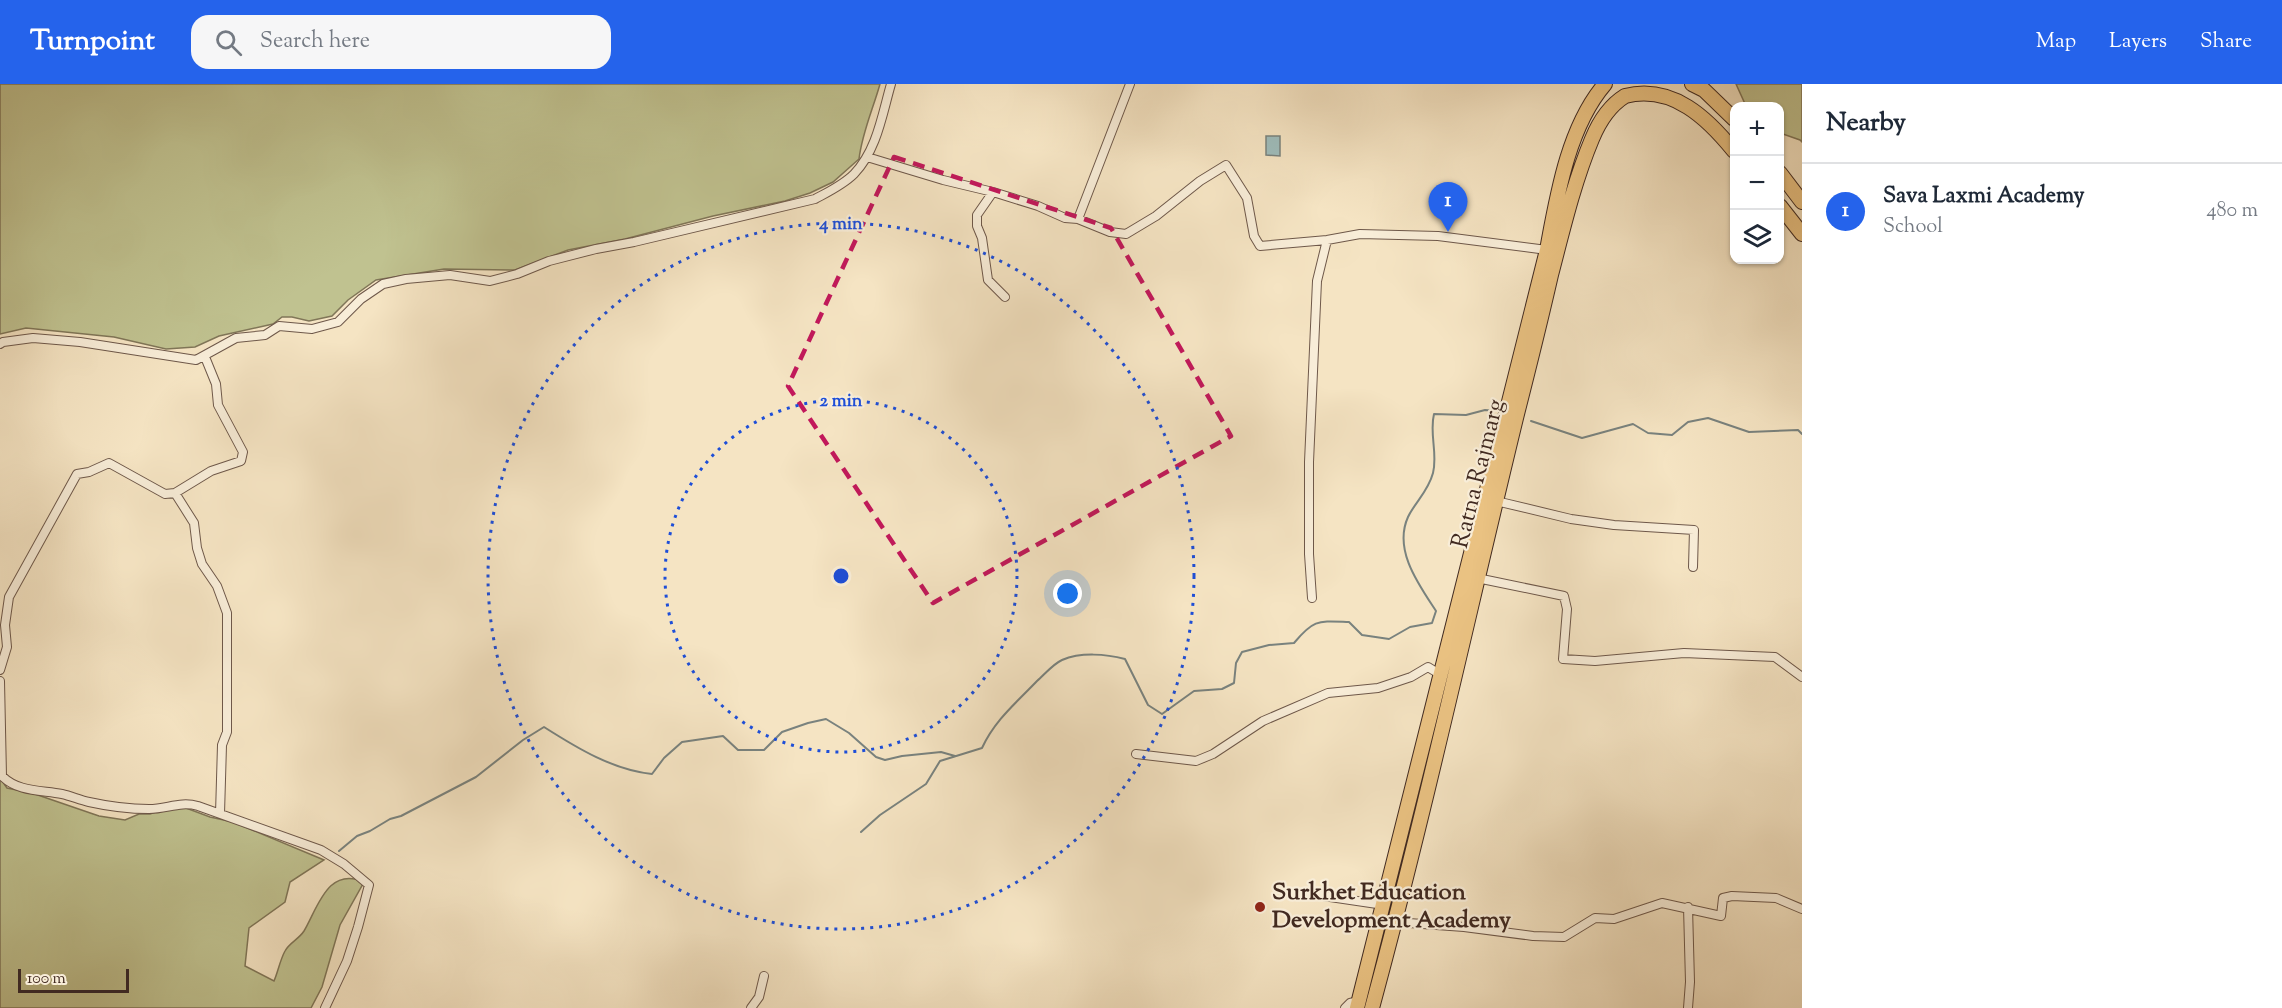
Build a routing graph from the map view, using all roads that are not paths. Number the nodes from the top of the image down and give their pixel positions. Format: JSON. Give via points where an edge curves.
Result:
{"nodes":[{"id":1,"x":891,"y":84,"type":"edge"},
{"id":2,"x":1130,"y":84,"type":"edge"},
{"id":3,"x":1605,"y":84,"type":"edge"},
{"id":4,"x":1701,"y":86,"type":"edge"},
{"id":5,"x":1730,"y":115,"type":"edge"},
{"id":6,"x":1730,"y":146,"type":"edge"},
{"id":7,"x":867,"y":157,"type":"junction"},
{"id":8,"x":1784,"y":179,"type":"edge"},
{"id":9,"x":993,"y":192,"type":"junction"},
{"id":10,"x":1802,"y":202,"type":"edge"},
{"id":11,"x":1782,"y":210,"type":"edge"},
{"id":12,"x":1559,"y":218,"type":"junction"},
{"id":13,"x":1078,"y":219,"type":"junction"},
{"id":14,"x":1802,"y":234,"type":"edge"},
{"id":15,"x":1327,"y":240,"type":"junction"},
{"id":16,"x":1547,"y":250,"type":"junction"},
{"id":17,"x":1005,"y":297,"type":"dead end"},
{"id":18,"x":0,"y":344,"type":"edge"},
{"id":19,"x":205,"y":357,"type":"junction"},
{"id":20,"x":175,"y":493,"type":"junction"},
{"id":21,"x":1496,"y":501,"type":"junction"},
{"id":22,"x":1693,"y":567,"type":"dead end"},
{"id":23,"x":1477,"y":578,"type":"junction"},
{"id":24,"x":1312,"y":598,"type":"dead end"},
{"id":25,"x":0,"y":670,"type":"edge"},
{"id":26,"x":1441,"y":675,"type":"junction"},
{"id":27,"x":1802,"y":677,"type":"edge"},
{"id":28,"x":0,"y":681,"type":"edge"},
{"id":29,"x":1136,"y":753,"type":"dead end"},
{"id":30,"x":220,"y":814,"type":"junction"},
{"id":31,"x":1303,"y":893,"type":"dead end"},
{"id":32,"x":1384,"y":905,"type":"junction"},
{"id":33,"x":1688,"y":907,"type":"junction"},
{"id":34,"x":1802,"y":909,"type":"edge"},
{"id":35,"x":1395,"y":922,"type":"junction"},
{"id":36,"x":764,"y":976,"type":"dead end"},
{"id":37,"x":1358,"y":1004,"type":"edge"},
{"id":38,"x":326,"y":1008,"type":"edge"},
{"id":39,"x":751,"y":1008,"type":"edge"},
{"id":40,"x":1345,"y":1008,"type":"edge"},
{"id":41,"x":1372,"y":1008,"type":"edge"},
{"id":42,"x":1688,"y":1008,"type":"edge"}],
"edges":[{"from":1,"to":7,"type":"street"},
{"from":2,"to":13,"type":"street"},
{"from":3,"to":12,"type":"main road","name":"Ratna Rajmarg","via":[[1586,109],[1573,140]]},
{"from":4,"to":5,"type":"main road"},
{"from":6,"to":12,"type":"main road","name":"Ratna Rajmarg","via":[[1701,109],[1676,93],[1640,89],[1623,97],[1606,113]]},
{"from":7,"to":9,"type":"street"},
{"from":7,"to":19,"type":"street","via":[[853,174],[815,199],[596,249],[490,281],[450,275],[383,284],[338,322],[312,329],[279,326],[265,335],[236,338]]},
{"from":8,"to":10,"type":"main road"},
{"from":9,"to":13,"type":"street"},
{"from":9,"to":17,"type":"street","via":[[977,215],[977,226],[988,280]]},
{"from":11,"to":14,"type":"main road"},
{"from":12,"to":16,"type":"main road","name":"Ratna Rajmarg"},
{"from":12,"to":21,"type":"main road","name":"Ratna Rajmarg"},
{"from":13,"to":15,"type":"street","via":[[1126,234],[1226,165],[1247,198],[1254,236],[1260,246]]},
{"from":15,"to":16,"type":"street","via":[[1360,234],[1438,236]]},
{"from":15,"to":24,"type":"street","via":[[1317,280],[1308,462]]},
{"from":16,"to":26,"type":"main road","name":"Ratna Rajmarg"},
{"from":18,"to":19,"type":"street","via":[[33,338],[196,360]]},
{"from":19,"to":20,"type":"street","via":[[216,384],[218,405],[243,452],[241,461],[211,471]]},
{"from":20,"to":25,"type":"street","via":[[165,494],[109,463],[77,474],[9,597],[7,648]]},
{"from":20,"to":30,"type":"street","via":[[194,523],[202,564],[217,586],[227,613],[227,732],[222,745]]},
{"from":21,"to":22,"type":"street","via":[[1571,519],[1694,530]]},
{"from":21,"to":23,"type":"main road","name":"Ratna Rajmarg"},
{"from":23,"to":27,"type":"street","via":[[1564,596],[1567,609],[1563,659],[1595,661],[1684,653],[1775,657]]},
{"from":23,"to":35,"type":"main road","name":"Ratna Rajmarg"},
{"from":26,"to":29,"type":"street","via":[[1428,668],[1378,688],[1328,693],[1263,721],[1213,754],[1196,760]]},
{"from":26,"to":32,"type":"main road","name":"Ratna Rajmarg"},
{"from":28,"to":30,"type":"street","via":[[2,776],[8,782],[90,802],[152,809],[187,803]]},
{"from":30,"to":38,"type":"street","via":[[321,850],[369,885],[347,961]]},
{"from":31,"to":32,"type":"street"},
{"from":32,"to":37,"type":"main road","name":"Ratna Rajmarg"},
{"from":33,"to":34,"type":"street","via":[[1720,916],[1723,898],[1732,896],[1776,898]]},
{"from":33,"to":35,"type":"street","via":[[1662,903],[1614,919],[1595,918],[1564,937]]},
{"from":33,"to":42,"type":"street"},
{"from":35,"to":41,"type":"main road","name":"Ratna Rajmarg"},
{"from":36,"to":39,"type":"street","via":[[759,997]]},
{"from":37,"to":40,"type":"street","via":[[1350,1003]]}]}
